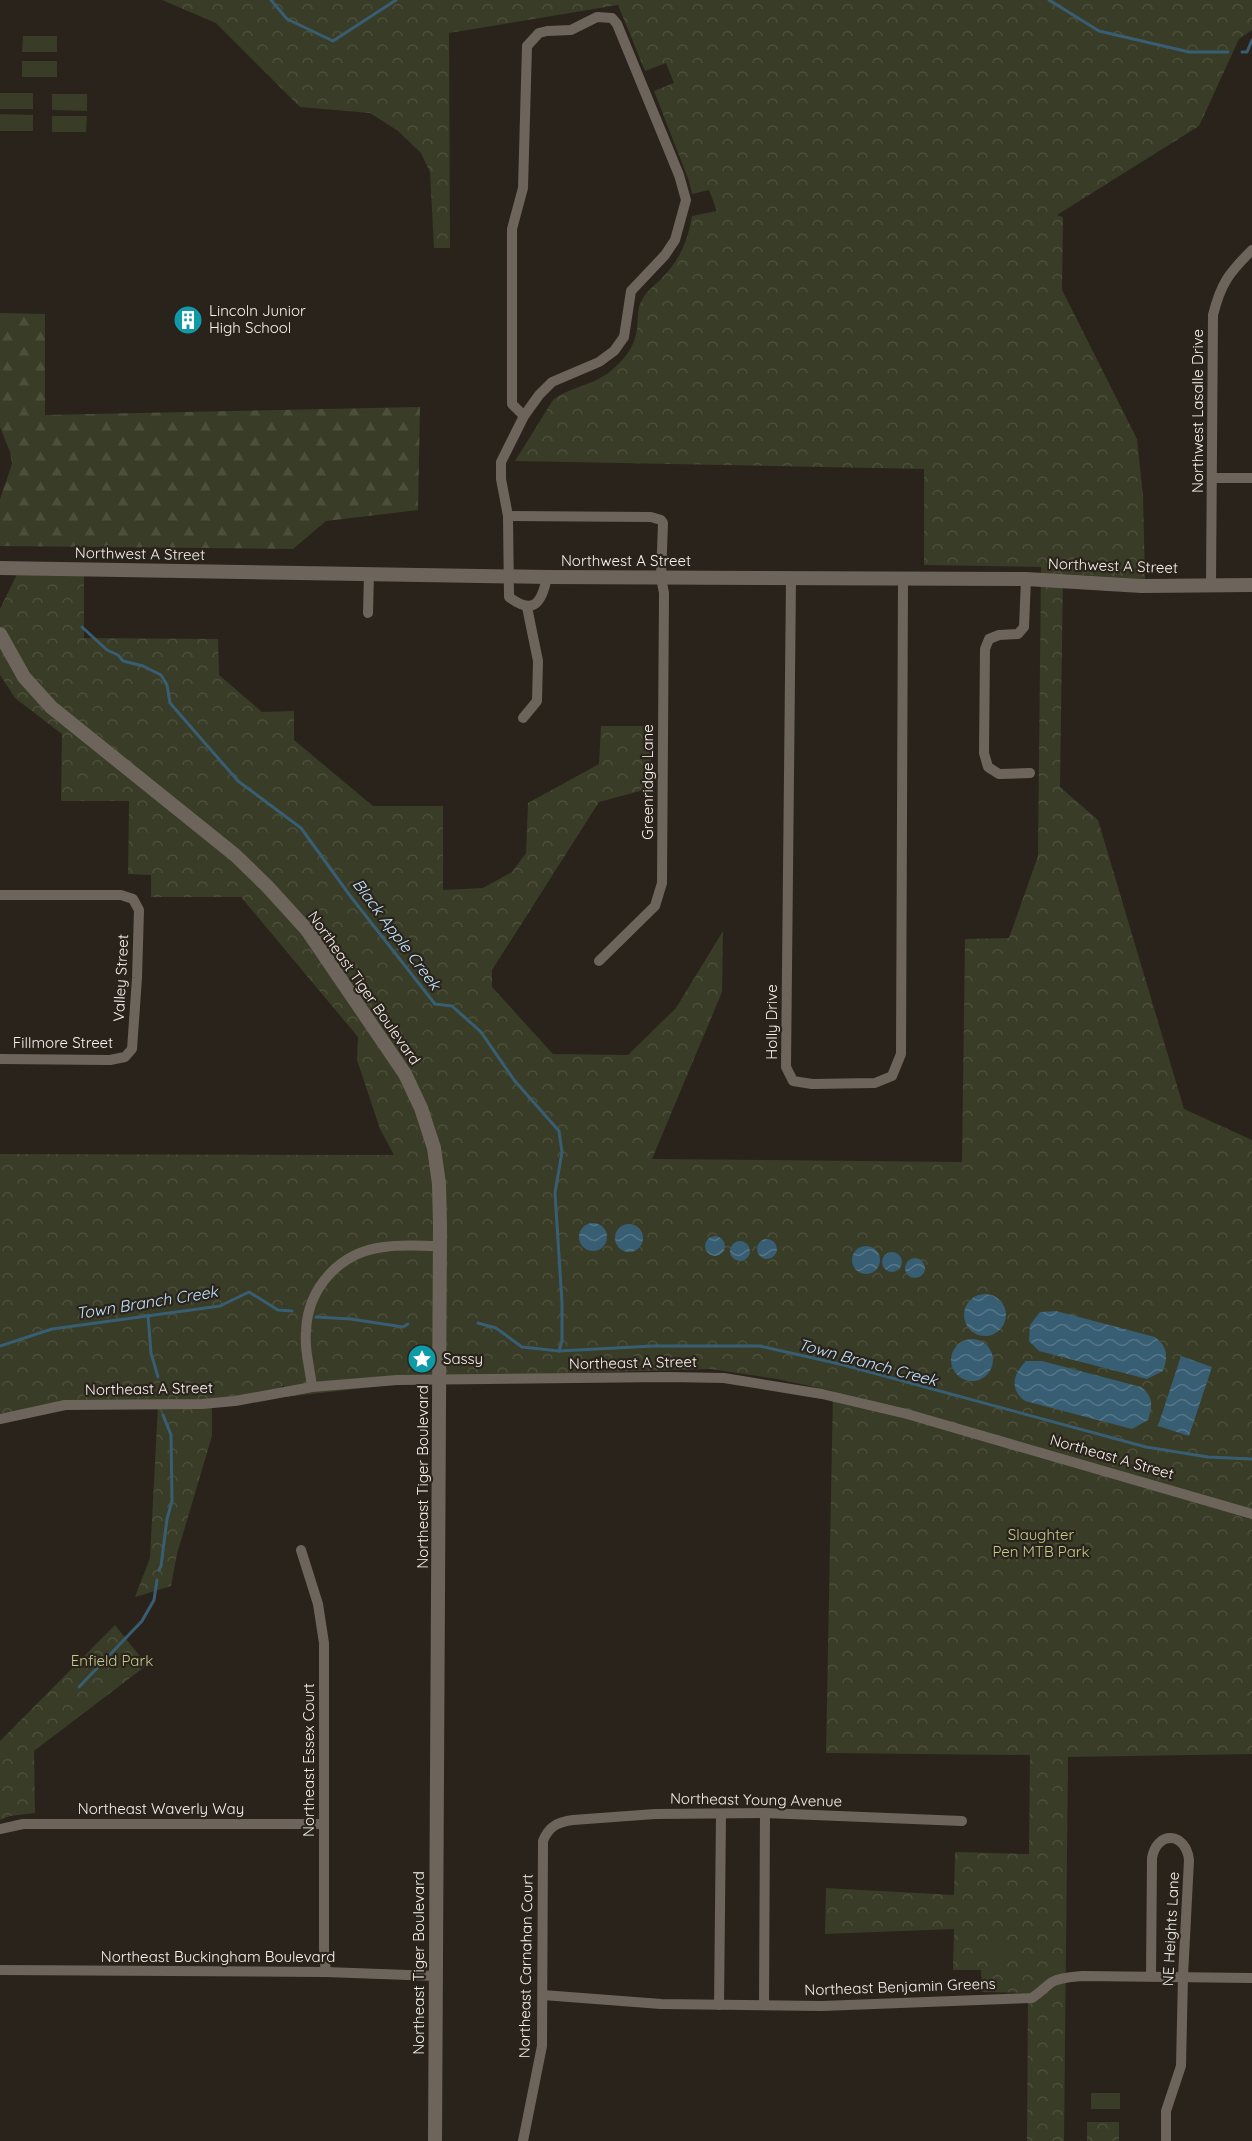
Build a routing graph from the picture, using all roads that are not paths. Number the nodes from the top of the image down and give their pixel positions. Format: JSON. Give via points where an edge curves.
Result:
{"nodes":[{"id":1,"x":1252,"y":250,"type":"edge"},
{"id":2,"x":524,"y":416,"type":"junction"},
{"id":3,"x":1212,"y":478,"type":"junction"},
{"id":4,"x":1252,"y":478,"type":"edge"},
{"id":5,"x":508,"y":516,"type":"junction"},
{"id":6,"x":0,"y":568,"type":"edge"},
{"id":7,"x":369,"y":574,"type":"junction"},
{"id":8,"x":507,"y":577,"type":"junction"},
{"id":9,"x":547,"y":577,"type":"junction"},
{"id":10,"x":661,"y":578,"type":"junction"},
{"id":11,"x":791,"y":579,"type":"junction"},
{"id":12,"x":903,"y":579,"type":"junction"},
{"id":13,"x":1026,"y":579,"type":"junction"},
{"id":14,"x":1211,"y":585,"type":"junction"},
{"id":15,"x":1252,"y":585,"type":"edge"},
{"id":16,"x":527,"y":607,"type":"junction"},
{"id":17,"x":368,"y":613,"type":"dead end"},
{"id":18,"x":0,"y":634,"type":"edge"},
{"id":19,"x":523,"y":718,"type":"dead end"},
{"id":20,"x":1030,"y":773,"type":"dead end"},
{"id":21,"x":0,"y":895,"type":"edge"},
{"id":22,"x":599,"y":961,"type":"dead end"},
{"id":23,"x":125,"y":1057,"type":"joint"},
{"id":24,"x":0,"y":1059,"type":"edge"},
{"id":25,"x":440,"y":1246,"type":"junction"},
{"id":26,"x":312,"y":1387,"type":"junction"},
{"id":27,"x":0,"y":1419,"type":"edge"},
{"id":28,"x":1252,"y":1514,"type":"edge"},
{"id":29,"x":301,"y":1550,"type":"dead end"},
{"id":30,"x":765,"y":1813,"type":"junction"},
{"id":31,"x":721,"y":1814,"type":"junction"},
{"id":32,"x":962,"y":1821,"type":"dead end"},
{"id":33,"x":323,"y":1824,"type":"junction"},
{"id":34,"x":550,"y":1827,"type":"joint"},
{"id":35,"x":0,"y":1829,"type":"edge"},
{"id":36,"x":0,"y":1970,"type":"edge"},
{"id":37,"x":326,"y":1972,"type":"junction"},
{"id":38,"x":435,"y":1976,"type":"junction"},
{"id":39,"x":1151,"y":1976,"type":"junction"},
{"id":40,"x":1183,"y":1976,"type":"junction"},
{"id":41,"x":1252,"y":1978,"type":"edge"},
{"id":42,"x":543,"y":1995,"type":"junction"},
{"id":43,"x":718,"y":2005,"type":"junction"},
{"id":44,"x":764,"y":2005,"type":"junction"},
{"id":45,"x":435,"y":2141,"type":"edge"},
{"id":46,"x":523,"y":2141,"type":"edge"},
{"id":47,"x":1166,"y":2141,"type":"edge"}],
"edges":[{"from":1,"to":3,"type":"street","name":"Northwest Lasalle Drive","via":[[1234,268],[1220,291],[1213,315]]},
{"from":2,"to":2,"type":"street","via":[[552,382],[599,362],[614,351],[624,337],[631,291],[675,240],[686,200],[679,174],[612,18],[597,17],[571,30],[539,33],[527,46],[523,188],[512,228],[512,404]]},
{"from":2,"to":5,"type":"street","via":[[501,462]]},
{"from":3,"to":4,"type":"street"},
{"from":3,"to":14,"type":"street","name":"Northwest Lasalle Drive"},
{"from":5,"to":8,"type":"street"},
{"from":5,"to":10,"type":"street","name":"Greenridge Lane","via":[[656,517],[663,524]]},
{"from":6,"to":7,"type":"street","name":"Northwest A Street"},
{"from":7,"to":8,"type":"street","name":"Northwest A Street"},
{"from":7,"to":17,"type":"street"},
{"from":8,"to":9,"type":"street","name":"Northwest A Street"},
{"from":8,"to":16,"type":"street","via":[[509,597]]},
{"from":9,"to":10,"type":"street","name":"Northwest A Street"},
{"from":9,"to":16,"type":"street","via":[[539,602]]},
{"from":10,"to":11,"type":"street","name":"Northwest A Street"},
{"from":10,"to":22,"type":"street","name":"Greenridge Lane","via":[[662,883],[655,906]]},
{"from":11,"to":12,"type":"street","name":"Northwest A Street"},
{"from":11,"to":12,"type":"street","name":"Holly Drive","via":[[786,1067],[793,1081],[812,1084],[875,1083],[892,1076],[901,1054]]},
{"from":12,"to":13,"type":"street","name":"Northwest A Street"},
{"from":13,"to":14,"type":"street","name":"Northwest A Street","via":[[1142,586]]},
{"from":13,"to":20,"type":"street","via":[[1024,627],[1018,634],[989,639],[985,649],[984,753],[988,767],[999,774]]},
{"from":14,"to":15,"type":"street","name":"Northwest A Street"},
{"from":16,"to":19,"type":"street","via":[[538,661],[537,701]]},
{"from":18,"to":25,"type":"street","name":"Northeast Tiger Boulevard","via":[[24,677],[51,707],[234,855],[267,886],[326,956],[405,1074],[422,1108],[438,1175]]},
{"from":21,"to":23,"type":"street","name":"Valley Street","via":[[121,895],[133,899],[139,910],[137,978],[132,1049]]},
{"from":23,"to":24,"type":"street","name":"Fillmore Street"},
{"from":25,"to":26,"type":"street","via":[[384,1247],[362,1252],[330,1272],[311,1304],[306,1330]]},
{"from":25,"to":38,"type":"street","name":"Northeast Tiger Boulevard"},
{"from":26,"to":27,"type":"street","name":"Northeast A Street","via":[[202,1404],[65,1405]]},
{"from":26,"to":28,"type":"street","name":"Northeast A Street","via":[[397,1380],[724,1378],[822,1394],[907,1414]]},
{"from":29,"to":33,"type":"street","name":"Northeast Essex Court","via":[[318,1604],[324,1643]]},
{"from":30,"to":31,"type":"street","name":"Northeast Young Avenue"},
{"from":30,"to":32,"type":"street","name":"Northeast Young Avenue"},
{"from":30,"to":44,"type":"street"},
{"from":31,"to":34,"type":"street","name":"Northeast Young Avenue","via":[[573,1820]]},
{"from":31,"to":43,"type":"street"},
{"from":33,"to":35,"type":"street","name":"Northeast Waverly Way","via":[[23,1824]]},
{"from":33,"to":37,"type":"street","name":"Northeast Essex Court"},
{"from":34,"to":42,"type":"street","name":"Northeast Carnahan Court","via":[[543,1840]]},
{"from":36,"to":37,"type":"street","name":"Northeast Buckingham Boulevard"},
{"from":37,"to":38,"type":"street","name":"Northeast Buckingham Boulevard"},
{"from":38,"to":45,"type":"street","name":"Northeast Tiger Boulevard"},
{"from":39,"to":40,"type":"street","name":"Northeast Benjamin Greens"},
{"from":39,"to":40,"type":"street","name":"NE Heights Lane","via":[[1152,1858],[1158,1843],[1171,1838],[1182,1842],[1189,1860]]},
{"from":39,"to":44,"type":"street","name":"Northeast Benjamin Greens","via":[[1062,1978],[1032,1998]]},
{"from":40,"to":41,"type":"street","name":"Northeast Benjamin Greens"},
{"from":40,"to":47,"type":"street","name":"NE Heights Lane","via":[[1181,2066],[1166,2111]]},
{"from":42,"to":43,"type":"street","name":"Northeast Benjamin Greens"},
{"from":42,"to":46,"type":"street","name":"Northeast Carnahan Court","via":[[540,2064]]},
{"from":43,"to":44,"type":"street","name":"Northeast Benjamin Greens"}]}
